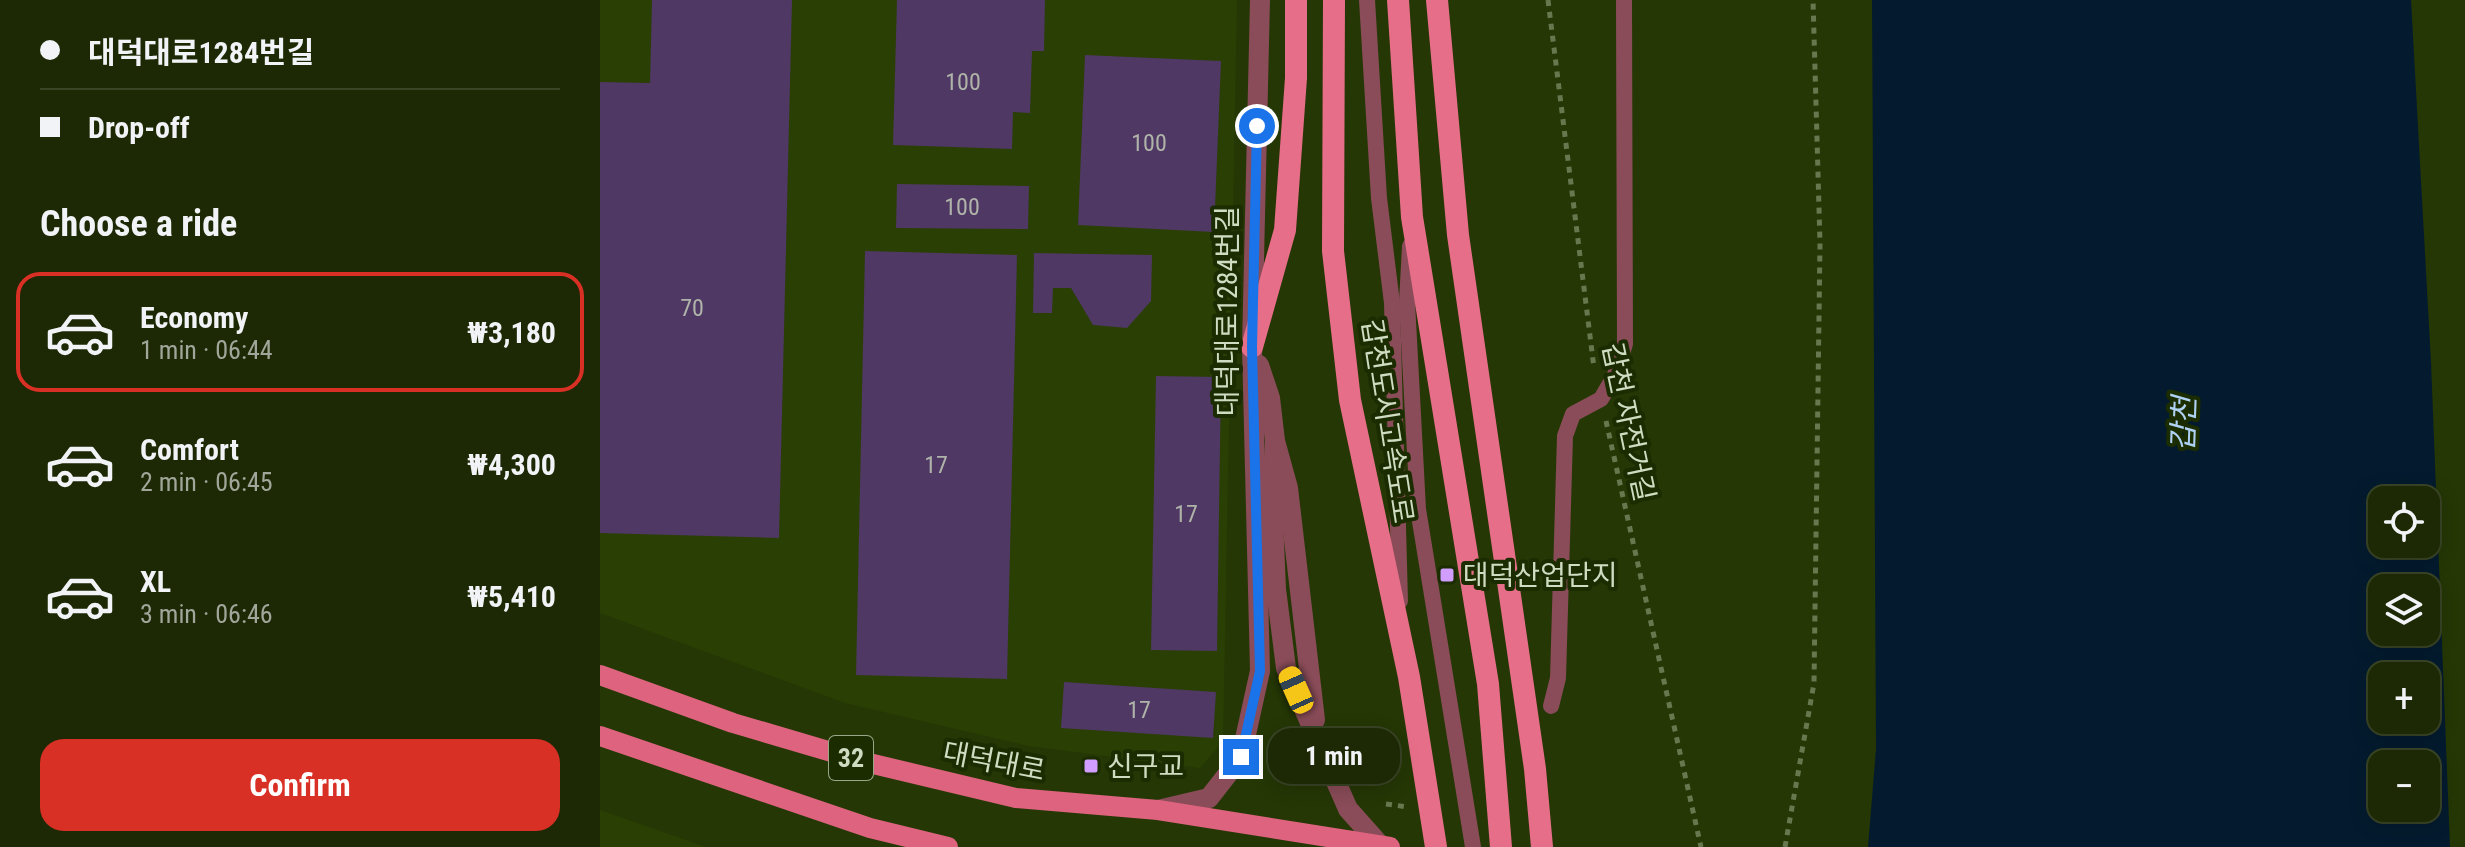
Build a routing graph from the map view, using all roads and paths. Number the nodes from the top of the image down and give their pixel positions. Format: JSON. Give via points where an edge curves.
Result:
{"nodes":[{"id":1,"x":1260,"y":0,"type":"edge"},
{"id":2,"x":1296,"y":0,"type":"edge"},
{"id":3,"x":1334,"y":0,"type":"edge"},
{"id":4,"x":1367,"y":0,"type":"edge"},
{"id":5,"x":1398,"y":0,"type":"edge"},
{"id":6,"x":1437,"y":0,"type":"edge"},
{"id":7,"x":1548,"y":0,"type":"edge"},
{"id":8,"x":1624,"y":0,"type":"edge"},
{"id":9,"x":1813,"y":0,"type":"edge"},
{"id":10,"x":1412,"y":217,"type":"junction"},
{"id":11,"x":1252,"y":347,"type":"junction"},
{"id":12,"x":1601,"y":399,"type":"junction"},
{"id":13,"x":1400,"y":639,"type":"junction"},
{"id":14,"x":600,"y":675,"type":"edge"},
{"id":15,"x":1551,"y":706,"type":"dead end"},
{"id":16,"x":600,"y":736,"type":"edge"},
{"id":17,"x":1158,"y":810,"type":"junction"},
{"id":18,"x":1385,"y":846,"type":"edge"},
{"id":19,"x":948,"y":847,"type":"edge"},
{"id":20,"x":1436,"y":847,"type":"edge"},
{"id":21,"x":1473,"y":847,"type":"edge"},
{"id":22,"x":1501,"y":847,"type":"edge"},
{"id":23,"x":1542,"y":847,"type":"edge"},
{"id":24,"x":1701,"y":847,"type":"edge"},
{"id":25,"x":1785,"y":847,"type":"edge"}],
"edges":[{"from":1,"to":11,"type":"street","name":"대덕대로1284번길"},
{"from":2,"to":11,"type":"highway","via":[[1285,230]]},
{"from":3,"to":13,"type":"highway","name":"갑천도시고속도로","via":[[1333,251],[1350,400]]},
{"from":4,"to":13,"type":"lane","via":[[1379,198],[1392,303]]},
{"from":5,"to":10,"type":"highway","name":"갑천도시고속도로"},
{"from":6,"to":23,"type":"highway","via":[[1458,235]]},
{"from":7,"to":12,"type":"path","name":"갑천 자전거길"},
{"from":8,"to":12,"type":"lane","via":[[1625,344]]},
{"from":9,"to":25,"type":"path","via":[[1820,243],[1814,683]]},
{"from":10,"to":21,"type":"lane","via":[[1407,302],[1418,509]]},
{"from":10,"to":22,"type":"highway","name":"갑천도시고속도로","via":[[1488,684]]},
{"from":11,"to":17,"type":"street","name":"대덕대로1284번길","via":[[1260,671],[1241,757],[1209,798]]},
{"from":11,"to":18,"type":"street","via":[[1270,398],[1275,441],[1276,589],[1286,668],[1348,809]]},
{"from":12,"to":15,"type":"lane","via":[[1573,414],[1565,436],[1558,678]]},
{"from":12,"to":24,"type":"path","name":"갑천 자전거길"},
{"from":13,"to":20,"type":"highway","name":"갑천도시고속도로"},
{"from":14,"to":17,"type":"main road","name":"대덕대로","number":"32","via":[[733,723],[869,763],[1016,798]]},
{"from":16,"to":19,"type":"main road","number":"32","via":[[856,823]]},
{"from":17,"to":18,"type":"main road","name":"대덕대로","number":"32"}]}
